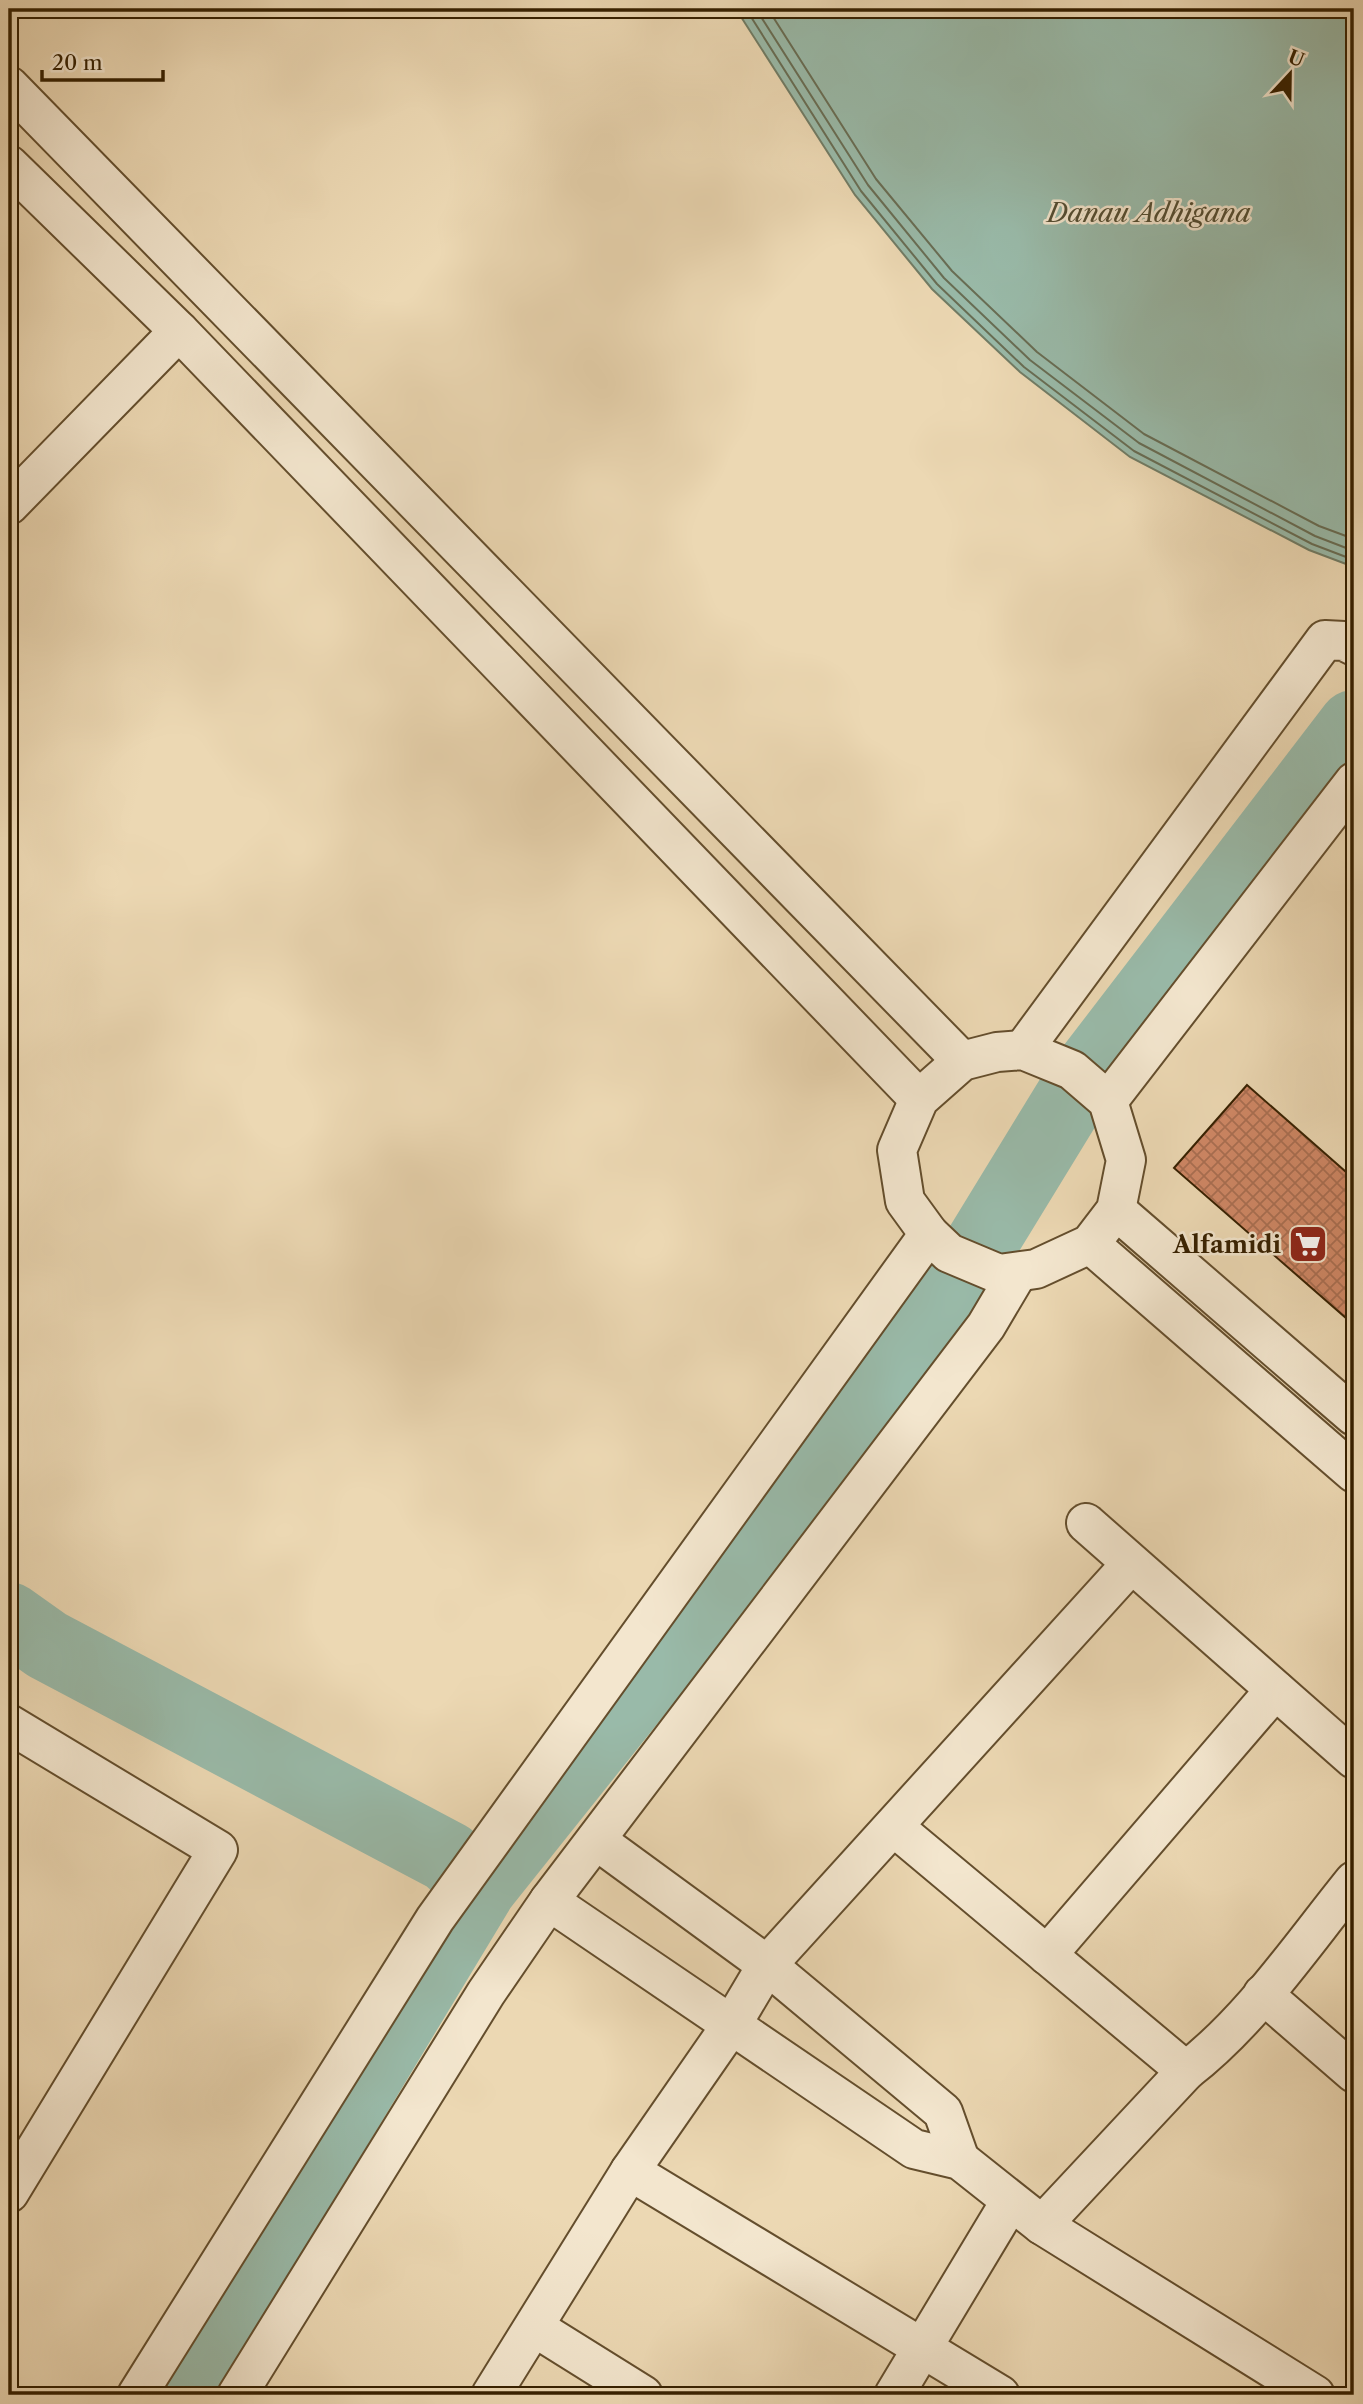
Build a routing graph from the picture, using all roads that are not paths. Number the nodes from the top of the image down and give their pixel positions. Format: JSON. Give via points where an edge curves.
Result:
{"nodes":[{"id":1,"x":9,"y":86,"type":"edge"},
{"id":2,"x":9,"y":165,"type":"edge"},
{"id":3,"x":179,"y":331,"type":"junction"},
{"id":4,"x":9,"y":505,"type":"edge"},
{"id":5,"x":1349,"y":644,"type":"edge"},
{"id":6,"x":583,"y":671,"type":"junction"},
{"id":7,"x":544,"y":713,"type":"junction"},
{"id":8,"x":1354,"y":782,"type":"edge"},
{"id":9,"x":1030,"y":1053,"type":"junction"},
{"id":10,"x":962,"y":1061,"type":"junction"},
{"id":11,"x":1103,"y":1096,"type":"junction"},
{"id":12,"x":919,"y":1100,"type":"junction"},
{"id":13,"x":1116,"y":1210,"type":"junction"},
{"id":14,"x":939,"y":1244,"type":"junction"},
{"id":15,"x":1090,"y":1244,"type":"junction"},
{"id":16,"x":1008,"y":1273,"type":"junction"},
{"id":17,"x":1354,"y":1416,"type":"edge"},
{"id":18,"x":1354,"y":1473,"type":"edge"},
{"id":19,"x":1086,"y":1523,"type":"dead end"},
{"id":20,"x":1130,"y":1564,"type":"junction"},
{"id":21,"x":1275,"y":1689,"type":"junction"},
{"id":22,"x":9,"y":1724,"type":"edge"},
{"id":23,"x":1354,"y":1759,"type":"edge"},
{"id":24,"x":894,"y":1827,"type":"junction"},
{"id":25,"x":596,"y":1840,"type":"junction"},
{"id":26,"x":1354,"y":1881,"type":"edge"},
{"id":27,"x":550,"y":1901,"type":"junction"},
{"id":28,"x":1047,"y":1955,"type":"junction"},
{"id":29,"x":767,"y":1965,"type":"junction"},
{"id":30,"x":1263,"y":1994,"type":"junction"},
{"id":31,"x":732,"y":2024,"type":"junction"},
{"id":32,"x":1186,"y":2071,"type":"junction"},
{"id":33,"x":1354,"y":2073,"type":"edge"},
{"id":34,"x":960,"y":2160,"type":"junction"},
{"id":35,"x":630,"y":2171,"type":"junction"},
{"id":36,"x":9,"y":2193,"type":"edge"},
{"id":37,"x":1010,"y":2202,"type":"junction"},
{"id":38,"x":1042,"y":2225,"type":"junction"},
{"id":39,"x":534,"y":2327,"type":"junction"},
{"id":40,"x":922,"y":2348,"type":"junction"},
{"id":41,"x":137,"y":2395,"type":"edge"},
{"id":42,"x":237,"y":2395,"type":"edge"},
{"id":43,"x":491,"y":2395,"type":"edge"},
{"id":44,"x":643,"y":2395,"type":"edge"},
{"id":45,"x":894,"y":2395,"type":"edge"},
{"id":46,"x":1000,"y":2395,"type":"edge"},
{"id":47,"x":1315,"y":2395,"type":"edge"}],
"edges":[{"from":1,"to":6,"type":"street"},
{"from":2,"to":3,"type":"street"},
{"from":3,"to":4,"type":"street"},
{"from":3,"to":7,"type":"street"},
{"from":5,"to":9,"type":"street","via":[[1325,640]]},
{"from":6,"to":7,"type":"street"},
{"from":6,"to":10,"type":"street"},
{"from":7,"to":12,"type":"street"},
{"from":8,"to":11,"type":"street"},
{"from":9,"to":10,"type":"street","via":[[997,1052]]},
{"from":9,"to":11,"type":"street","via":[[1072,1070]]},
{"from":10,"to":12,"type":"street"},
{"from":11,"to":13,"type":"street","via":[[1126,1160]]},
{"from":12,"to":14,"type":"street","via":[[897,1150],[905,1201]]},
{"from":13,"to":15,"type":"street"},
{"from":13,"to":17,"type":"street"},
{"from":14,"to":16,"type":"street"},
{"from":14,"to":41,"type":"street","via":[[435,1919]]},
{"from":15,"to":16,"type":"street","via":[[1036,1269]]},
{"from":15,"to":18,"type":"street"},
{"from":16,"to":25,"type":"street","via":[[986,1326]]},
{"from":19,"to":20,"type":"street"},
{"from":20,"to":21,"type":"street"},
{"from":20,"to":24,"type":"street"},
{"from":21,"to":23,"type":"street"},
{"from":21,"to":28,"type":"street"},
{"from":22,"to":36,"type":"street","via":[[218,1850]]},
{"from":24,"to":28,"type":"street"},
{"from":24,"to":29,"type":"street"},
{"from":25,"to":27,"type":"street"},
{"from":25,"to":29,"type":"street"},
{"from":26,"to":30,"type":"street"},
{"from":27,"to":31,"type":"street"},
{"from":27,"to":42,"type":"street","via":[[486,1993]]},
{"from":28,"to":32,"type":"street"},
{"from":29,"to":31,"type":"street"},
{"from":29,"to":34,"type":"street","via":[[943,2112]]},
{"from":30,"to":32,"type":"street"},
{"from":30,"to":33,"type":"street"},
{"from":31,"to":34,"type":"street","via":[[914,2149]]},
{"from":31,"to":35,"type":"street"},
{"from":32,"to":38,"type":"street"},
{"from":34,"to":37,"type":"street"},
{"from":35,"to":39,"type":"street"},
{"from":35,"to":40,"type":"street"},
{"from":37,"to":38,"type":"street"},
{"from":37,"to":40,"type":"street"},
{"from":38,"to":47,"type":"street"},
{"from":39,"to":43,"type":"street"},
{"from":39,"to":44,"type":"street"},
{"from":40,"to":45,"type":"street"},
{"from":40,"to":46,"type":"street"}]}
